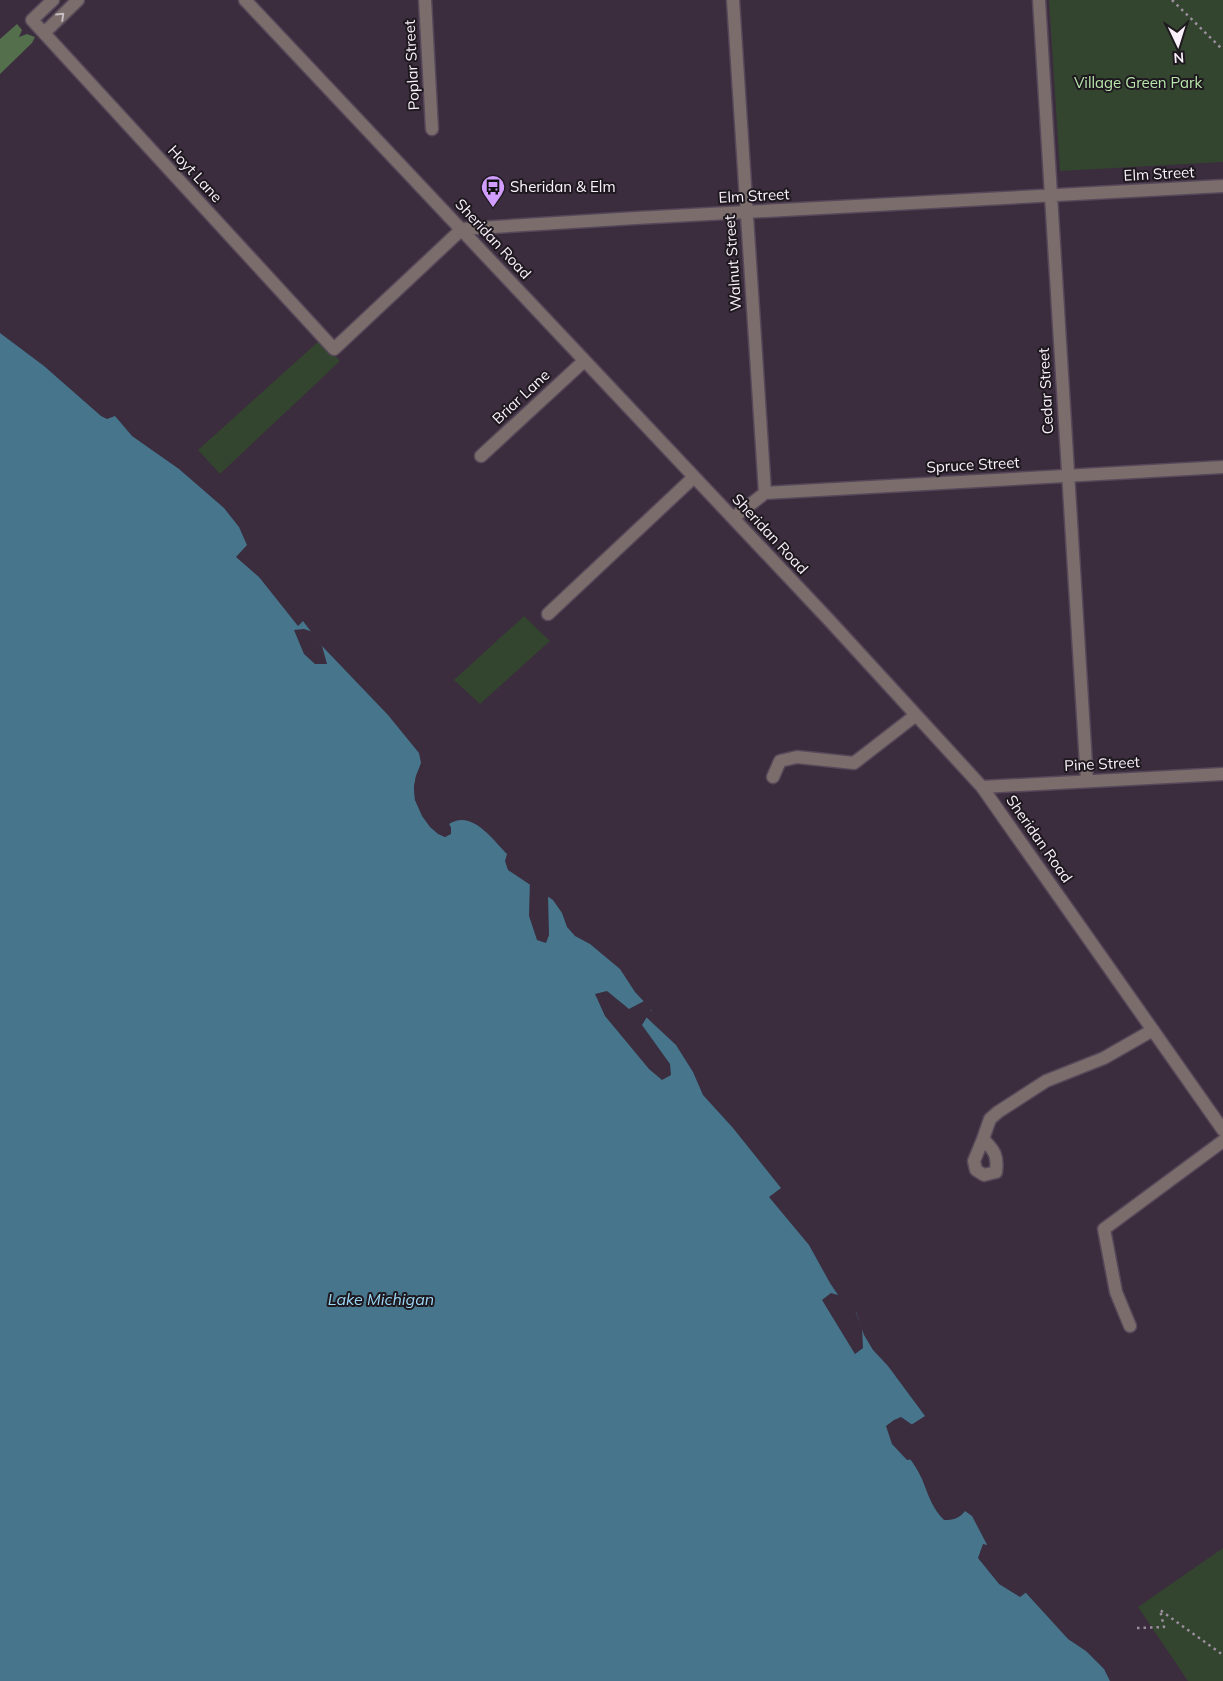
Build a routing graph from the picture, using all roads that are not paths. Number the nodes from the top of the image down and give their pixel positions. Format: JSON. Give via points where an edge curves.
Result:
{"nodes":[{"id":1,"x":53,"y":0,"type":"edge"},
{"id":2,"x":78,"y":0,"type":"edge"},
{"id":3,"x":245,"y":0,"type":"edge"},
{"id":4,"x":425,"y":0,"type":"edge"},
{"id":5,"x":732,"y":0,"type":"edge"},
{"id":6,"x":1039,"y":0,"type":"edge"},
{"id":7,"x":44,"y":33,"type":"junction"},
{"id":8,"x":432,"y":129,"type":"dead end"},
{"id":9,"x":1223,"y":186,"type":"edge"},
{"id":10,"x":1052,"y":196,"type":"junction"},
{"id":11,"x":746,"y":213,"type":"junction"},
{"id":12,"x":462,"y":229,"type":"junction"},
{"id":13,"x":584,"y":361,"type":"junction"},
{"id":14,"x":480,"y":456,"type":"dead end"},
{"id":15,"x":1223,"y":467,"type":"edge"},
{"id":16,"x":1067,"y":475,"type":"junction"},
{"id":17,"x":694,"y":477,"type":"junction"},
{"id":18,"x":765,"y":493,"type":"junction"},
{"id":19,"x":733,"y":518,"type":"junction"},
{"id":20,"x":548,"y":614,"type":"dead end"},
{"id":21,"x":916,"y":715,"type":"junction"},
{"id":22,"x":1223,"y":774,"type":"edge"},
{"id":23,"x":773,"y":777,"type":"dead end"},
{"id":24,"x":1087,"y":781,"type":"junction"},
{"id":25,"x":982,"y":787,"type":"junction"},
{"id":26,"x":1153,"y":1030,"type":"junction"},
{"id":27,"x":1223,"y":1130,"type":"edge"},
{"id":28,"x":983,"y":1139,"type":"dead end"},
{"id":29,"x":1223,"y":1142,"type":"edge"},
{"id":30,"x":1130,"y":1326,"type":"dead end"}],
"edges":[{"from":1,"to":7,"type":"street","name":"Hoyt Lane","via":[[32,20]]},
{"from":7,"to":2,"type":"street","one_way":true},
{"from":3,"to":12,"type":"street","name":"Sheridan Road"},
{"from":4,"to":8,"type":"street","name":"Poplar Street"},
{"from":5,"to":11,"type":"street","name":"Walnut Street"},
{"from":6,"to":10,"type":"street","name":"Cedar Street"},
{"from":7,"to":12,"type":"street","name":"Hoyt Lane","via":[[334,349]]},
{"from":9,"to":10,"type":"street","name":"Elm Street"},
{"from":10,"to":11,"type":"street","name":"Elm Street"},
{"from":10,"to":16,"type":"street","name":"Cedar Street"},
{"from":11,"to":12,"type":"street","name":"Elm Street"},
{"from":11,"to":18,"type":"street","name":"Walnut Street"},
{"from":12,"to":13,"type":"street","name":"Sheridan Road"},
{"from":13,"to":14,"type":"street","name":"Briar Lane"},
{"from":13,"to":17,"type":"street","name":"Sheridan Road"},
{"from":15,"to":16,"type":"street","name":"Spruce Street"},
{"from":16,"to":18,"type":"street","name":"Spruce Street"},
{"from":16,"to":24,"type":"street","name":"Cedar Street"},
{"from":17,"to":19,"type":"street","name":"Sheridan Road"},
{"from":17,"to":20,"type":"street"},
{"from":18,"to":19,"type":"street"},
{"from":19,"to":21,"type":"street","name":"Sheridan Road"},
{"from":21,"to":23,"type":"street","via":[[854,763],[797,757],[780,761]]},
{"from":21,"to":25,"type":"street","name":"Sheridan Road"},
{"from":22,"to":24,"type":"street","name":"Pine Street"},
{"from":24,"to":25,"type":"street","name":"Pine Street"},
{"from":25,"to":26,"type":"street","name":"Sheridan Road"},
{"from":26,"to":27,"type":"street","name":"Sheridan Road"},
{"from":26,"to":28,"type":"street","via":[[1104,1058],[1046,1081],[990,1119]]},
{"from":29,"to":30,"type":"street","via":[[1104,1229],[1116,1292]]}]}
